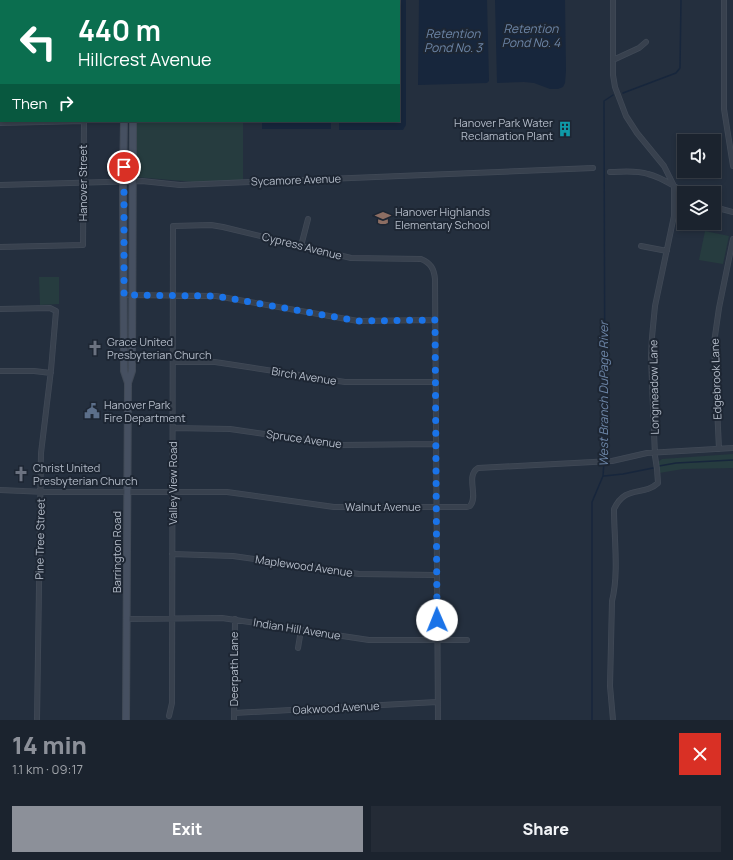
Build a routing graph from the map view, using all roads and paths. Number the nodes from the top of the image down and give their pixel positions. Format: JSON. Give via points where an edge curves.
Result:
{"nodes":[{"id":1,"x":0,"y":0,"type":"edge"},
{"id":2,"x":3,"y":0,"type":"edge"},
{"id":3,"x":613,"y":0,"type":"edge"},
{"id":4,"x":724,"y":0,"type":"edge"},
{"id":5,"x":646,"y":42,"type":"dead end"},
{"id":6,"x":613,"y":60,"type":"junction"},
{"id":7,"x":42,"y":122,"type":"edge"},
{"id":8,"x":84,"y":122,"type":"edge"},
{"id":9,"x":124,"y":122,"type":"edge"},
{"id":10,"x":133,"y":122,"type":"edge"},
{"id":11,"x":0,"y":123,"type":"edge"},
{"id":12,"x":733,"y":166,"type":"edge"},
{"id":13,"x":593,"y":168,"type":"dead end"},
{"id":14,"x":610,"y":172,"type":"dead end"},
{"id":15,"x":123,"y":182,"type":"junction"},
{"id":16,"x":133,"y":182,"type":"junction"},
{"id":17,"x":84,"y":183,"type":"junction"},
{"id":18,"x":0,"y":185,"type":"edge"},
{"id":19,"x":674,"y":186,"type":"junction"},
{"id":20,"x":677,"y":188,"type":"edge"},
{"id":21,"x":721,"y":209,"type":"edge"},
{"id":22,"x":733,"y":212,"type":"edge"},
{"id":23,"x":308,"y":219,"type":"dead end"},
{"id":24,"x":174,"y":226,"type":"joint"},
{"id":25,"x":733,"y":240,"type":"edge"},
{"id":26,"x":301,"y":246,"type":"junction"},
{"id":27,"x":641,"y":246,"type":"dead end"},
{"id":28,"x":0,"y":247,"type":"edge"},
{"id":29,"x":667,"y":251,"type":"junction"},
{"id":30,"x":124,"y":295,"type":"junction"},
{"id":31,"x":132,"y":295,"type":"junction"},
{"id":32,"x":174,"y":295,"type":"junction"},
{"id":33,"x":0,"y":309,"type":"edge"},
{"id":34,"x":435,"y":320,"type":"junction"},
{"id":35,"x":174,"y":362,"type":"junction"},
{"id":36,"x":0,"y":371,"type":"edge"},
{"id":37,"x":51,"y":373,"type":"junction"},
{"id":38,"x":435,"y":382,"type":"junction"},
{"id":39,"x":128,"y":383,"type":"junction"},
{"id":40,"x":173,"y":428,"type":"junction"},
{"id":41,"x":435,"y":444,"type":"junction"},
{"id":42,"x":733,"y":448,"type":"edge"},
{"id":43,"x":719,"y":449,"type":"junction"},
{"id":44,"x":655,"y":452,"type":"junction"},
{"id":45,"x":0,"y":490,"type":"edge"},
{"id":46,"x":40,"y":492,"type":"junction"},
{"id":47,"x":127,"y":492,"type":"junction"},
{"id":48,"x":173,"y":492,"type":"junction"},
{"id":49,"x":436,"y":508,"type":"junction"},
{"id":50,"x":172,"y":554,"type":"junction"},
{"id":51,"x":436,"y":575,"type":"junction"},
{"id":52,"x":172,"y":618,"type":"junction"},
{"id":53,"x":127,"y":619,"type":"junction"},
{"id":54,"x":235,"y":619,"type":"junction"},
{"id":55,"x":301,"y":630,"type":"junction"},
{"id":56,"x":437,"y":640,"type":"junction"},
{"id":57,"x":467,"y":640,"type":"dead end"},
{"id":58,"x":298,"y":648,"type":"dead end"},
{"id":59,"x":438,"y":702,"type":"junction"},
{"id":60,"x":234,"y":713,"type":"junction"},
{"id":61,"x":169,"y":716,"type":"dead end"},
{"id":62,"x":37,"y":720,"type":"edge"},
{"id":63,"x":126,"y":720,"type":"edge"},
{"id":64,"x":234,"y":720,"type":"edge"},
{"id":65,"x":438,"y":720,"type":"edge"},
{"id":66,"x":613,"y":720,"type":"edge"}],
"edges":[{"from":1,"to":2,"type":"street"},
{"from":3,"to":6,"type":"street","name":"Longmeadow Lane"},
{"from":4,"to":12,"type":"street","via":[[724,109]]},
{"from":5,"to":6,"type":"street"},
{"from":6,"to":19,"type":"street","name":"Longmeadow Lane","via":[[612,75],[626,116],[664,166]]},
{"from":7,"to":11,"type":"street"},
{"from":8,"to":17,"type":"street","name":"Hanover Street"},
{"from":9,"to":15,"type":"main road","name":"Barrington Road"},
{"from":10,"to":16,"type":"main road","name":"Barrington Road"},
{"from":13,"to":16,"type":"street","name":"Sycamore Avenue","via":[[188,185]]},
{"from":14,"to":19,"type":"street","via":[[648,174]]},
{"from":15,"to":16,"type":"street","name":"Sycamore Avenue"},
{"from":15,"to":17,"type":"street","name":"Sycamore Avenue"},
{"from":15,"to":30,"type":"main road","name":"Barrington Road"},
{"from":16,"to":31,"type":"main road","name":"Barrington Road"},
{"from":17,"to":18,"type":"street","name":"Sycamore Avenue"},
{"from":17,"to":28,"type":"street","name":"Hanover Street","via":[[83,245]]},
{"from":19,"to":20,"type":"street"},
{"from":19,"to":29,"type":"street","name":"Longmeadow Lane","via":[[674,216]]},
{"from":21,"to":22,"type":"street"},
{"from":23,"to":26,"type":"street"},
{"from":24,"to":26,"type":"street","name":"Cypress Avenue","via":[[216,225]]},
{"from":24,"to":32,"type":"street","name":"Valley View Road"},
{"from":25,"to":43,"type":"street","name":"Edgebrook Lane","via":[[714,343]]},
{"from":26,"to":34,"type":"street","name":"Cypress Avenue","via":[[351,258],[421,259],[431,265],[435,274]]},
{"from":27,"to":29,"type":"street"},
{"from":29,"to":44,"type":"street","name":"Longmeadow Lane","via":[[655,306],[651,357]]},
{"from":30,"to":31,"type":"street"},
{"from":30,"to":39,"type":"main road","name":"Barrington Road","via":[[124,371]]},
{"from":31,"to":32,"type":"street"},
{"from":31,"to":39,"type":"main road","name":"Barrington Road","via":[[132,371]]},
{"from":32,"to":34,"type":"street","via":[[216,296],[358,321]]},
{"from":32,"to":35,"type":"street","name":"Valley View Road"},
{"from":33,"to":37,"type":"street","name":"Pine Tree Street","via":[[50,308],[56,311]]},
{"from":34,"to":38,"type":"street"},
{"from":35,"to":38,"type":"street","name":"Birch Avenue","via":[[220,362],[345,382]]},
{"from":35,"to":40,"type":"street","name":"Valley View Road"},
{"from":36,"to":37,"type":"street"},
{"from":37,"to":46,"type":"street","name":"Pine Tree Street","via":[[41,453]]},
{"from":38,"to":41,"type":"street"},
{"from":39,"to":47,"type":"main road","name":"Barrington Road"},
{"from":40,"to":41,"type":"street","name":"Spruce Avenue","via":[[230,428],[342,445]]},
{"from":40,"to":48,"type":"street","name":"Valley View Road"},
{"from":41,"to":49,"type":"street"},
{"from":42,"to":43,"type":"street","name":"Walnut Avenue"},
{"from":43,"to":44,"type":"street","name":"Walnut Avenue"},
{"from":44,"to":49,"type":"street","name":"Walnut Avenue","via":[[612,461],[478,468],[473,473],[473,502],[470,506]]},
{"from":44,"to":66,"type":"street","name":"Longmeadow Lane","via":[[658,484],[623,496],[614,508],[615,582],[612,601],[610,686]]},
{"from":45,"to":46,"type":"street","name":"Walnut Avenue"},
{"from":46,"to":47,"type":"street","name":"Walnut Avenue"},
{"from":46,"to":62,"type":"street","name":"Pine Tree Street"},
{"from":47,"to":48,"type":"street","name":"Walnut Avenue"},
{"from":47,"to":53,"type":"main road","name":"Barrington Road"},
{"from":48,"to":49,"type":"street","name":"Walnut Avenue","via":[[227,492],[334,507]]},
{"from":48,"to":50,"type":"street","name":"Valley View Road"},
{"from":49,"to":51,"type":"street"},
{"from":50,"to":51,"type":"street","name":"Maplewood Avenue","via":[[226,555],[359,574]]},
{"from":50,"to":52,"type":"street","name":"Valley View Road"},
{"from":51,"to":56,"type":"street"},
{"from":52,"to":53,"type":"street","name":"Indian Hill Avenue"},
{"from":52,"to":54,"type":"street","name":"Indian Hill Avenue"},
{"from":52,"to":61,"type":"street","name":"Valley View Road","via":[[172,703]]},
{"from":53,"to":63,"type":"main road","name":"Barrington Road"},
{"from":54,"to":55,"type":"street","name":"Indian Hill Avenue"},
{"from":54,"to":60,"type":"street","name":"Deerpath Lane"},
{"from":55,"to":56,"type":"street","name":"Indian Hill Avenue","via":[[369,640]]},
{"from":55,"to":58,"type":"street"},
{"from":56,"to":57,"type":"street","name":"Indian Hill Avenue"},
{"from":56,"to":59,"type":"street"},
{"from":59,"to":60,"type":"street","name":"Oakwood Avenue"},
{"from":59,"to":65,"type":"street"},
{"from":60,"to":64,"type":"street","name":"Deerpath Lane"}]}
